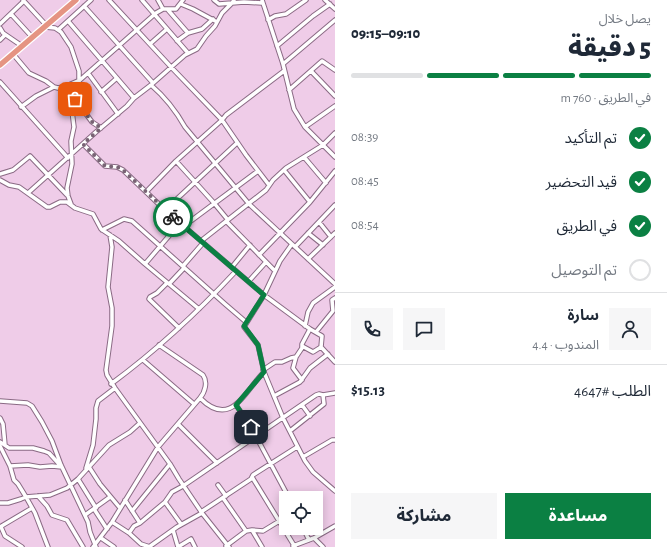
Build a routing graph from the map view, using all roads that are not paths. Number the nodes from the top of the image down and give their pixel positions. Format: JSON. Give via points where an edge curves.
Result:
{"nodes":[{"id":1,"x":24,"y":0,"type":"edge"},
{"id":2,"x":76,"y":0,"type":"edge"},
{"id":3,"x":91,"y":0,"type":"edge"},
{"id":4,"x":109,"y":0,"type":"edge"},
{"id":5,"x":142,"y":0,"type":"edge"},
{"id":6,"x":158,"y":0,"type":"edge"},
{"id":7,"x":214,"y":0,"type":"edge"},
{"id":8,"x":306,"y":0,"type":"edge"},
{"id":9,"x":325,"y":0,"type":"edge"},
{"id":10,"x":233,"y":1,"type":"edge"},
{"id":11,"x":262,"y":1,"type":"edge"},
{"id":12,"x":182,"y":2,"type":"edge"},
{"id":13,"x":330,"y":4,"type":"junction"},
{"id":14,"x":84,"y":6,"type":"junction"},
{"id":15,"x":163,"y":9,"type":"junction"},
{"id":16,"x":335,"y":9,"type":"edge"},
{"id":17,"x":168,"y":10,"type":"junction"},
{"id":18,"x":11,"y":14,"type":"junction"},
{"id":19,"x":154,"y":15,"type":"junction"},
{"id":20,"x":213,"y":19,"type":"junction"},
{"id":21,"x":68,"y":20,"type":"junction"},
{"id":22,"x":268,"y":20,"type":"junction"},
{"id":23,"x":335,"y":20,"type":"edge"},
{"id":24,"x":218,"y":22,"type":"junction"},
{"id":25,"x":0,"y":24,"type":"edge"},
{"id":26,"x":45,"y":26,"type":"junction"},
{"id":27,"x":0,"y":28,"type":"edge"},
{"id":28,"x":59,"y":29,"type":"junction"},
{"id":29,"x":167,"y":29,"type":"junction"},
{"id":30,"x":137,"y":30,"type":"junction"},
{"id":31,"x":188,"y":33,"type":"junction"},
{"id":32,"x":5,"y":35,"type":"junction"},
{"id":33,"x":32,"y":37,"type":"junction"},
{"id":34,"x":0,"y":40,"type":"edge"},
{"id":35,"x":177,"y":41,"type":"junction"},
{"id":36,"x":150,"y":44,"type":"junction"},
{"id":37,"x":22,"y":46,"type":"junction"},
{"id":38,"x":120,"y":46,"type":"junction"},
{"id":39,"x":277,"y":46,"type":"junction"},
{"id":40,"x":188,"y":53,"type":"junction"},
{"id":41,"x":13,"y":54,"type":"junction"},
{"id":42,"x":102,"y":60,"type":"junction"},
{"id":43,"x":1,"y":63,"type":"edge"},
{"id":44,"x":283,"y":64,"type":"junction"},
{"id":45,"x":171,"y":67,"type":"junction"},
{"id":46,"x":284,"y":70,"type":"junction"},
{"id":47,"x":335,"y":70,"type":"edge"},
{"id":48,"x":311,"y":71,"type":"junction"},
{"id":49,"x":88,"y":73,"type":"junction"},
{"id":50,"x":117,"y":78,"type":"junction"},
{"id":51,"x":80,"y":80,"type":"junction"},
{"id":52,"x":0,"y":82,"type":"edge"},
{"id":53,"x":152,"y":84,"type":"junction"},
{"id":54,"x":54,"y":87,"type":"junction"},
{"id":55,"x":289,"y":90,"type":"junction"},
{"id":56,"x":101,"y":92,"type":"junction"},
{"id":57,"x":335,"y":96,"type":"edge"},
{"id":58,"x":134,"y":98,"type":"junction"},
{"id":59,"x":75,"y":99,"type":"junction"},
{"id":60,"x":335,"y":106,"type":"edge"},
{"id":61,"x":21,"y":107,"type":"junction"},
{"id":62,"x":118,"y":114,"type":"junction"},
{"id":63,"x":222,"y":120,"type":"junction"},
{"id":64,"x":305,"y":127,"type":"junction"},
{"id":65,"x":101,"y":128,"type":"junction"},
{"id":66,"x":335,"y":134,"type":"edge"},
{"id":67,"x":197,"y":142,"type":"junction"},
{"id":68,"x":237,"y":143,"type":"junction"},
{"id":69,"x":83,"y":144,"type":"junction"},
{"id":70,"x":323,"y":145,"type":"junction"},
{"id":71,"x":70,"y":156,"type":"junction"},
{"id":72,"x":304,"y":157,"type":"junction"},
{"id":73,"x":335,"y":157,"type":"edge"},
{"id":74,"x":176,"y":160,"type":"junction"},
{"id":75,"x":214,"y":163,"type":"junction"},
{"id":76,"x":284,"y":170,"type":"junction"},
{"id":77,"x":258,"y":171,"type":"junction"},
{"id":78,"x":335,"y":171,"type":"edge"},
{"id":79,"x":0,"y":174,"type":"edge"},
{"id":80,"x":48,"y":174,"type":"junction"},
{"id":81,"x":0,"y":180,"type":"edge"},
{"id":82,"x":194,"y":181,"type":"junction"},
{"id":83,"x":326,"y":183,"type":"junction"},
{"id":84,"x":269,"y":185,"type":"junction"},
{"id":85,"x":236,"y":187,"type":"junction"},
{"id":86,"x":146,"y":192,"type":"junction"},
{"id":87,"x":28,"y":193,"type":"junction"},
{"id":88,"x":68,"y":196,"type":"junction"},
{"id":89,"x":310,"y":202,"type":"junction"},
{"id":90,"x":214,"y":203,"type":"junction"},
{"id":91,"x":70,"y":204,"type":"junction"},
{"id":92,"x":249,"y":204,"type":"junction"},
{"id":93,"x":335,"y":205,"type":"edge"},
{"id":94,"x":165,"y":210,"type":"junction"},
{"id":95,"x":227,"y":220,"type":"junction"},
{"id":96,"x":319,"y":222,"type":"junction"},
{"id":97,"x":180,"y":223,"type":"junction"},
{"id":98,"x":184,"y":226,"type":"junction"},
{"id":99,"x":102,"y":230,"type":"junction"},
{"id":100,"x":280,"y":233,"type":"junction"},
{"id":101,"x":308,"y":233,"type":"junction"},
{"id":102,"x":335,"y":233,"type":"edge"},
{"id":103,"x":110,"y":235,"type":"junction"},
{"id":104,"x":331,"y":237,"type":"junction"},
{"id":105,"x":202,"y":242,"type":"junction"},
{"id":106,"x":250,"y":245,"type":"junction"},
{"id":107,"x":323,"y":245,"type":"junction"},
{"id":108,"x":160,"y":246,"type":"junction"},
{"id":109,"x":293,"y":246,"type":"junction"},
{"id":110,"x":259,"y":255,"type":"junction"},
{"id":111,"x":308,"y":259,"type":"junction"},
{"id":112,"x":266,"y":262,"type":"junction"},
{"id":113,"x":145,"y":264,"type":"junction"},
{"id":114,"x":184,"y":267,"type":"junction"},
{"id":115,"x":232,"y":267,"type":"junction"},
{"id":116,"x":276,"y":270,"type":"junction"},
{"id":117,"x":236,"y":271,"type":"junction"},
{"id":118,"x":249,"y":281,"type":"junction"},
{"id":119,"x":168,"y":284,"type":"junction"},
{"id":120,"x":335,"y":285,"type":"edge"},
{"id":121,"x":214,"y":295,"type":"junction"},
{"id":122,"x":264,"y":295,"type":"junction"},
{"id":123,"x":335,"y":298,"type":"edge"},
{"id":124,"x":199,"y":310,"type":"junction"},
{"id":125,"x":246,"y":322,"type":"junction"},
{"id":126,"x":305,"y":326,"type":"junction"},
{"id":127,"x":179,"y":328,"type":"junction"},
{"id":128,"x":310,"y":330,"type":"junction"},
{"id":129,"x":316,"y":332,"type":"junction"},
{"id":130,"x":159,"y":345,"type":"junction"},
{"id":131,"x":302,"y":346,"type":"junction"},
{"id":132,"x":321,"y":347,"type":"junction"},
{"id":133,"x":328,"y":354,"type":"junction"},
{"id":134,"x":296,"y":356,"type":"junction"},
{"id":135,"x":143,"y":360,"type":"junction"},
{"id":136,"x":335,"y":362,"type":"edge"},
{"id":137,"x":263,"y":371,"type":"junction"},
{"id":138,"x":302,"y":380,"type":"junction"},
{"id":139,"x":111,"y":384,"type":"junction"},
{"id":140,"x":115,"y":388,"type":"junction"},
{"id":141,"x":335,"y":392,"type":"edge"},
{"id":142,"x":323,"y":395,"type":"junction"},
{"id":143,"x":274,"y":396,"type":"junction"},
{"id":144,"x":200,"y":398,"type":"junction"},
{"id":145,"x":0,"y":401,"type":"edge"},
{"id":146,"x":194,"y":404,"type":"junction"},
{"id":147,"x":236,"y":405,"type":"junction"},
{"id":148,"x":302,"y":405,"type":"junction"},
{"id":149,"x":310,"y":416,"type":"junction"},
{"id":150,"x":0,"y":418,"type":"edge"},
{"id":151,"x":283,"y":418,"type":"junction"},
{"id":152,"x":140,"y":423,"type":"junction"},
{"id":153,"x":178,"y":424,"type":"junction"},
{"id":154,"x":290,"y":431,"type":"junction"},
{"id":155,"x":256,"y":436,"type":"junction"},
{"id":156,"x":335,"y":440,"type":"edge"},
{"id":157,"x":0,"y":442,"type":"edge"},
{"id":158,"x":5,"y":445,"type":"junction"},
{"id":159,"x":0,"y":446,"type":"edge"},
{"id":160,"x":158,"y":447,"type":"junction"},
{"id":161,"x":297,"y":447,"type":"junction"},
{"id":162,"x":303,"y":457,"type":"junction"},
{"id":163,"x":218,"y":463,"type":"junction"},
{"id":164,"x":170,"y":464,"type":"junction"},
{"id":165,"x":271,"y":464,"type":"junction"},
{"id":166,"x":10,"y":466,"type":"junction"},
{"id":167,"x":61,"y":466,"type":"junction"},
{"id":168,"x":87,"y":468,"type":"junction"},
{"id":169,"x":252,"y":477,"type":"junction"},
{"id":170,"x":78,"y":479,"type":"junction"},
{"id":171,"x":218,"y":485,"type":"dead end"},
{"id":172,"x":71,"y":486,"type":"junction"},
{"id":173,"x":184,"y":486,"type":"junction"},
{"id":174,"x":285,"y":491,"type":"edge"},
{"id":175,"x":335,"y":491,"type":"edge"},
{"id":176,"x":38,"y":496,"type":"junction"},
{"id":177,"x":26,"y":497,"type":"junction"},
{"id":178,"x":110,"y":497,"type":"junction"},
{"id":179,"x":224,"y":497,"type":"junction"},
{"id":180,"x":125,"y":500,"type":"junction"},
{"id":181,"x":165,"y":502,"type":"junction"},
{"id":182,"x":0,"y":503,"type":"edge"},
{"id":183,"x":32,"y":508,"type":"junction"},
{"id":184,"x":120,"y":508,"type":"junction"},
{"id":185,"x":95,"y":509,"type":"junction"},
{"id":186,"x":132,"y":511,"type":"junction"},
{"id":187,"x":201,"y":512,"type":"junction"},
{"id":188,"x":85,"y":515,"type":"junction"},
{"id":189,"x":279,"y":521,"type":"joint"},
{"id":190,"x":112,"y":522,"type":"junction"},
{"id":191,"x":140,"y":523,"type":"junction"},
{"id":192,"x":181,"y":524,"type":"junction"},
{"id":193,"x":335,"y":526,"type":"edge"},
{"id":194,"x":0,"y":527,"type":"edge"},
{"id":195,"x":107,"y":529,"type":"junction"},
{"id":196,"x":173,"y":530,"type":"junction"},
{"id":197,"x":252,"y":530,"type":"junction"},
{"id":198,"x":246,"y":532,"type":"junction"},
{"id":199,"x":129,"y":533,"type":"junction"},
{"id":200,"x":287,"y":535,"type":"edge"},
{"id":201,"x":306,"y":535,"type":"edge"},
{"id":202,"x":101,"y":538,"type":"junction"},
{"id":203,"x":314,"y":538,"type":"junction"},
{"id":204,"x":309,"y":540,"type":"junction"},
{"id":205,"x":95,"y":546,"type":"edge"},
{"id":206,"x":227,"y":546,"type":"edge"},
{"id":207,"x":22,"y":547,"type":"edge"},
{"id":208,"x":48,"y":547,"type":"edge"},
{"id":209,"x":82,"y":547,"type":"edge"},
{"id":210,"x":114,"y":547,"type":"edge"},
{"id":211,"x":151,"y":547,"type":"edge"},
{"id":212,"x":195,"y":547,"type":"edge"},
{"id":213,"x":262,"y":547,"type":"edge"},
{"id":214,"x":294,"y":547,"type":"edge"},
{"id":215,"x":323,"y":547,"type":"edge"}],
"edges":[{"from":1,"to":18,"type":"street"},
{"from":1,"to":26,"type":"street"},
{"from":2,"to":26,"type":"highway"},
{"from":3,"to":14,"type":"street"},
{"from":4,"to":30,"type":"street"},
{"from":5,"to":19,"type":"street"},
{"from":6,"to":15,"type":"street"},
{"from":7,"to":10,"type":"street","via":[[219,4]]},
{"from":8,"to":22,"type":"street","via":[[286,14]]},
{"from":9,"to":13,"type":"street"},
{"from":10,"to":11,"type":"street"},
{"from":10,"to":24,"type":"street"},
{"from":11,"to":22,"type":"street"},
{"from":12,"to":17,"type":"street","via":[[176,9]]},
{"from":12,"to":20,"type":"street"},
{"from":13,"to":16,"type":"street"},
{"from":13,"to":39,"type":"street"},
{"from":14,"to":21,"type":"street"},
{"from":14,"to":38,"type":"street"},
{"from":15,"to":17,"type":"street"},
{"from":15,"to":19,"type":"street"},
{"from":17,"to":31,"type":"street"},
{"from":18,"to":25,"type":"street"},
{"from":18,"to":33,"type":"street"},
{"from":19,"to":29,"type":"street"},
{"from":19,"to":30,"type":"street"},
{"from":20,"to":24,"type":"street"},
{"from":20,"to":31,"type":"street","via":[[202,29]]},
{"from":21,"to":28,"type":"street"},
{"from":21,"to":42,"type":"street"},
{"from":22,"to":39,"type":"street"},
{"from":23,"to":44,"type":"street"},
{"from":24,"to":40,"type":"street","via":[[197,49]]},
{"from":26,"to":28,"type":"street"},
{"from":26,"to":33,"type":"highway"},
{"from":27,"to":32,"type":"street"},
{"from":28,"to":51,"type":"street","via":[[71,47]]},
{"from":29,"to":35,"type":"street"},
{"from":29,"to":36,"type":"street"},
{"from":30,"to":36,"type":"street"},
{"from":30,"to":38,"type":"street"},
{"from":31,"to":35,"type":"street"},
{"from":32,"to":34,"type":"street"},
{"from":32,"to":37,"type":"street"},
{"from":33,"to":37,"type":"highway"},
{"from":35,"to":40,"type":"street"},
{"from":36,"to":45,"type":"street"},
{"from":37,"to":41,"type":"highway"},
{"from":38,"to":42,"type":"street"},
{"from":38,"to":53,"type":"street"},
{"from":39,"to":44,"type":"street"},
{"from":40,"to":45,"type":"street"},
{"from":41,"to":43,"type":"highway"},
{"from":41,"to":54,"type":"street","via":[[29,73]]},
{"from":42,"to":49,"type":"street"},
{"from":42,"to":50,"type":"street"},
{"from":44,"to":46,"type":"street"},
{"from":45,"to":53,"type":"street"},
{"from":45,"to":63,"type":"street"},
{"from":46,"to":55,"type":"street"},
{"from":46,"to":63,"type":"street"},
{"from":47,"to":48,"type":"street","via":[[322,61]]},
{"from":48,"to":55,"type":"street"},
{"from":48,"to":57,"type":"street"},
{"from":49,"to":51,"type":"street"},
{"from":49,"to":56,"type":"street"},
{"from":50,"to":56,"type":"street"},
{"from":50,"to":58,"type":"street"},
{"from":51,"to":54,"type":"street","via":[[64,87]]},
{"from":51,"to":59,"type":"street"},
{"from":52,"to":61,"type":"street"},
{"from":53,"to":58,"type":"street"},
{"from":53,"to":67,"type":"street"},
{"from":54,"to":61,"type":"street"},
{"from":55,"to":64,"type":"street","via":[[294,109]]},
{"from":56,"to":62,"type":"street"},
{"from":58,"to":62,"type":"street"},
{"from":59,"to":65,"type":"street","via":[[92,122]]},
{"from":59,"to":71,"type":"street"},
{"from":60,"to":64,"type":"street"},
{"from":61,"to":71,"type":"street"},
{"from":62,"to":65,"type":"street"},
{"from":63,"to":67,"type":"street"},
{"from":63,"to":68,"type":"street"},
{"from":64,"to":70,"type":"street"},
{"from":65,"to":69,"type":"street"},
{"from":66,"to":70,"type":"street"},
{"from":67,"to":74,"type":"street"},
{"from":67,"to":75,"type":"street"},
{"from":68,"to":75,"type":"street"},
{"from":68,"to":77,"type":"street"},
{"from":69,"to":71,"type":"street"},
{"from":69,"to":86,"type":"street","via":[[105,166],[123,170]]},
{"from":70,"to":72,"type":"street"},
{"from":70,"to":73,"type":"street"},
{"from":71,"to":80,"type":"street"},
{"from":71,"to":88,"type":"street","via":[[72,164]]},
{"from":72,"to":76,"type":"street"},
{"from":72,"to":83,"type":"street"},
{"from":74,"to":82,"type":"street"},
{"from":74,"to":86,"type":"street"},
{"from":75,"to":82,"type":"street"},
{"from":75,"to":85,"type":"street"},
{"from":76,"to":84,"type":"street"},
{"from":76,"to":89,"type":"street"},
{"from":77,"to":84,"type":"street"},
{"from":77,"to":85,"type":"street"},
{"from":78,"to":83,"type":"street"},
{"from":79,"to":80,"type":"street","via":[[13,170],[30,156]]},
{"from":80,"to":87,"type":"street"},
{"from":80,"to":88,"type":"street"},
{"from":81,"to":87,"type":"street"},
{"from":82,"to":90,"type":"street"},
{"from":82,"to":94,"type":"street"},
{"from":83,"to":89,"type":"street"},
{"from":84,"to":92,"type":"street"},
{"from":85,"to":90,"type":"street"},
{"from":85,"to":92,"type":"street"},
{"from":86,"to":94,"type":"street"},
{"from":87,"to":91,"type":"street","via":[[49,208],[60,202]]},
{"from":88,"to":91,"type":"street"},
{"from":89,"to":100,"type":"street"},
{"from":90,"to":95,"type":"street"},
{"from":90,"to":98,"type":"street"},
{"from":91,"to":99,"type":"street","via":[[94,214]]},
{"from":92,"to":95,"type":"street"},
{"from":92,"to":100,"type":"street"},
{"from":93,"to":96,"type":"street"},
{"from":94,"to":97,"type":"street"},
{"from":95,"to":105,"type":"street"},
{"from":95,"to":106,"type":"street"},
{"from":96,"to":101,"type":"street"},
{"from":96,"to":104,"type":"street"},
{"from":97,"to":98,"type":"street"},
{"from":97,"to":108,"type":"street"},
{"from":98,"to":105,"type":"street"},
{"from":99,"to":103,"type":"street"},
{"from":99,"to":108,"type":"street","via":[[120,221],[132,221]]},
{"from":100,"to":109,"type":"street"},
{"from":100,"to":110,"type":"street"},
{"from":101,"to":107,"type":"street"},
{"from":101,"to":109,"type":"street"},
{"from":102,"to":104,"type":"street"},
{"from":103,"to":113,"type":"street"},
{"from":103,"to":139,"type":"street","via":[[112,247],[108,287],[112,326],[106,372]]},
{"from":104,"to":107,"type":"street"},
{"from":105,"to":114,"type":"street"},
{"from":105,"to":115,"type":"street"},
{"from":106,"to":110,"type":"street"},
{"from":106,"to":115,"type":"street"},
{"from":107,"to":111,"type":"street"},
{"from":108,"to":113,"type":"street"},
{"from":108,"to":114,"type":"street"},
{"from":109,"to":111,"type":"street"},
{"from":109,"to":116,"type":"street","via":[[282,257]]},
{"from":110,"to":112,"type":"street"},
{"from":111,"to":120,"type":"street"},
{"from":112,"to":116,"type":"street"},
{"from":112,"to":118,"type":"street"},
{"from":113,"to":119,"type":"street"},
{"from":114,"to":119,"type":"street"},
{"from":114,"to":121,"type":"street"},
{"from":115,"to":117,"type":"street"},
{"from":116,"to":122,"type":"street"},
{"from":117,"to":118,"type":"street"},
{"from":117,"to":121,"type":"street"},
{"from":118,"to":122,"type":"street"},
{"from":119,"to":124,"type":"street"},
{"from":119,"to":127,"type":"street","via":[[149,299]]},
{"from":120,"to":126,"type":"street","via":[[313,303],[308,310]]},
{"from":121,"to":124,"type":"street"},
{"from":121,"to":125,"type":"street"},
{"from":122,"to":125,"type":"street"},
{"from":122,"to":126,"type":"street"},
{"from":123,"to":129,"type":"street","via":[[332,300],[333,311]]},
{"from":124,"to":127,"type":"street"},
{"from":125,"to":137,"type":"street","via":[[244,326],[258,345]]},
{"from":126,"to":128,"type":"street"},
{"from":127,"to":130,"type":"street"},
{"from":128,"to":129,"type":"street"},
{"from":128,"to":131,"type":"street"},
{"from":129,"to":132,"type":"street","via":[[322,336]]},
{"from":130,"to":135,"type":"street"},
{"from":130,"to":144,"type":"street","via":[[205,377],[205,391]]},
{"from":131,"to":132,"type":"street","via":[[313,352]]},
{"from":131,"to":134,"type":"street"},
{"from":132,"to":133,"type":"street"},
{"from":133,"to":136,"type":"street"},
{"from":133,"to":138,"type":"street","via":[[310,368]]},
{"from":134,"to":137,"type":"street","via":[[275,362]]},
{"from":134,"to":138,"type":"street","via":[[292,369]]},
{"from":135,"to":139,"type":"street"},
{"from":135,"to":146,"type":"street"},
{"from":137,"to":143,"type":"street"},
{"from":137,"to":147,"type":"street"},
{"from":138,"to":143,"type":"street"},
{"from":139,"to":140,"type":"street"},
{"from":140,"to":152,"type":"street"},
{"from":140,"to":168,"type":"street","via":[[98,401],[93,445]]},
{"from":141,"to":142,"type":"street"},
{"from":142,"to":148,"type":"street","via":[[316,395]]},
{"from":142,"to":149,"type":"street","via":[[325,404]]},
{"from":143,"to":151,"type":"street"},
{"from":144,"to":146,"type":"street"},
{"from":144,"to":147,"type":"street","via":[[213,409],[221,410]]},
{"from":145,"to":167,"type":"street","via":[[27,403],[32,406],[52,441]]},
{"from":146,"to":153,"type":"street"},
{"from":147,"to":155,"type":"street"},
{"from":148,"to":149,"type":"street"},
{"from":148,"to":151,"type":"street"},
{"from":149,"to":154,"type":"street"},
{"from":150,"to":158,"type":"street"},
{"from":151,"to":154,"type":"street"},
{"from":151,"to":155,"type":"street"},
{"from":152,"to":160,"type":"street"},
{"from":152,"to":168,"type":"street","via":[[109,445]]},
{"from":153,"to":160,"type":"street"},
{"from":153,"to":163,"type":"street"},
{"from":154,"to":161,"type":"street"},
{"from":155,"to":163,"type":"street"},
{"from":155,"to":165,"type":"street"},
{"from":156,"to":162,"type":"street"},
{"from":157,"to":158,"type":"street"},
{"from":158,"to":167,"type":"street","via":[[9,448],[33,448],[44,451]]},
{"from":159,"to":166,"type":"street"},
{"from":160,"to":164,"type":"street"},
{"from":160,"to":180,"type":"street"},
{"from":161,"to":162,"type":"street"},
{"from":161,"to":165,"type":"street"},
{"from":162,"to":175,"type":"street","via":[[313,472]]},
{"from":163,"to":173,"type":"street"},
{"from":164,"to":173,"type":"street"},
{"from":164,"to":186,"type":"street"},
{"from":165,"to":169,"type":"street"},
{"from":165,"to":174,"type":"street"},
{"from":166,"to":167,"type":"street"},
{"from":166,"to":177,"type":"street","via":[[14,480]]},
{"from":167,"to":172,"type":"street"},
{"from":168,"to":170,"type":"street"},
{"from":168,"to":178,"type":"street"},
{"from":169,"to":179,"type":"street"},
{"from":169,"to":189,"type":"street"},
{"from":170,"to":172,"type":"street"},
{"from":170,"to":185,"type":"street"},
{"from":171,"to":179,"type":"street"},
{"from":172,"to":176,"type":"street","via":[[50,495]]},
{"from":172,"to":188,"type":"street"},
{"from":173,"to":181,"type":"street","via":[[172,492]]},
{"from":173,"to":187,"type":"street"},
{"from":176,"to":177,"type":"street"},
{"from":176,"to":209,"type":"street","via":[[52,515],[67,520]]},
{"from":177,"to":182,"type":"street"},
{"from":177,"to":183,"type":"street"},
{"from":178,"to":184,"type":"street"},
{"from":178,"to":185,"type":"street"},
{"from":179,"to":187,"type":"street"},
{"from":179,"to":198,"type":"street"},
{"from":180,"to":184,"type":"street"},
{"from":180,"to":186,"type":"street"},
{"from":181,"to":191,"type":"street"},
{"from":181,"to":192,"type":"street"},
{"from":183,"to":194,"type":"street"},
{"from":183,"to":208,"type":"street"},
{"from":184,"to":190,"type":"street"},
{"from":185,"to":188,"type":"street"},
{"from":185,"to":195,"type":"street"},
{"from":186,"to":191,"type":"street"},
{"from":187,"to":192,"type":"street"},
{"from":187,"to":206,"type":"street"},
{"from":188,"to":205,"type":"street"},
{"from":189,"to":197,"type":"street","via":[[262,531]]},
{"from":190,"to":195,"type":"street"},
{"from":190,"to":199,"type":"street"},
{"from":191,"to":199,"type":"street"},
{"from":192,"to":196,"type":"street"},
{"from":193,"to":203,"type":"street"},
{"from":194,"to":207,"type":"street","via":[[5,536]]},
{"from":195,"to":202,"type":"street"},
{"from":196,"to":211,"type":"street"},
{"from":196,"to":212,"type":"street","via":[[178,547],[191,539]]},
{"from":197,"to":198,"type":"street"},
{"from":197,"to":213,"type":"street"},
{"from":198,"to":206,"type":"street"},
{"from":199,"to":211,"type":"street","via":[[141,544]]},
{"from":200,"to":214,"type":"street"},
{"from":201,"to":204,"type":"street"},
{"from":202,"to":205,"type":"street"},
{"from":202,"to":210,"type":"street"},
{"from":203,"to":204,"type":"street"},
{"from":203,"to":215,"type":"street"},
{"from":204,"to":214,"type":"street"}]}
